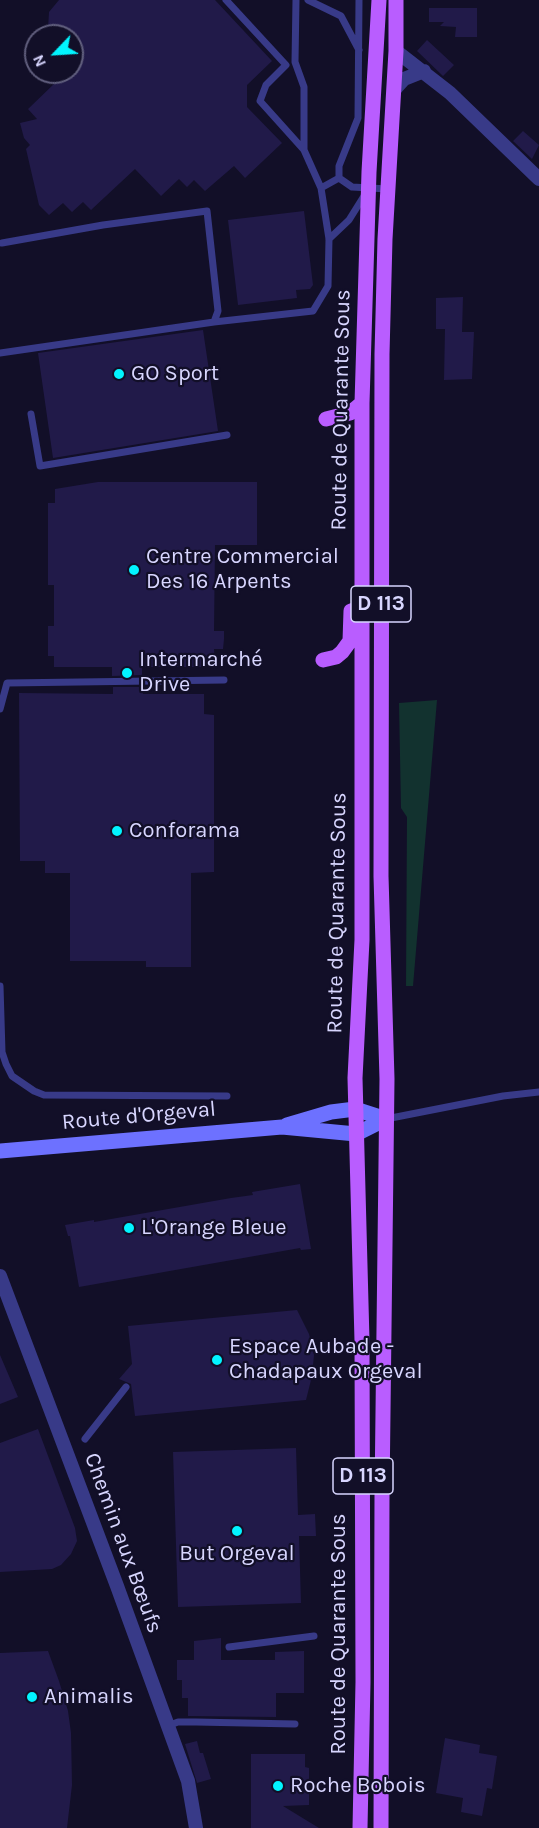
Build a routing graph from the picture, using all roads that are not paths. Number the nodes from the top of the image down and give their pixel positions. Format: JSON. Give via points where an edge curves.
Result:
{"nodes":[{"id":1,"x":226,"y":0,"type":"edge"},
{"id":2,"x":296,"y":0,"type":"edge"},
{"id":3,"x":308,"y":0,"type":"edge"},
{"id":4,"x":359,"y":0,"type":"edge"},
{"id":5,"x":373,"y":0,"type":"edge"},
{"id":6,"x":379,"y":0,"type":"edge"},
{"id":7,"x":398,"y":0,"type":"edge"},
{"id":8,"x":360,"y":51,"type":"junction"},
{"id":9,"x":396,"y":51,"type":"junction"},
{"id":10,"x":295,"y":62,"type":"junction"},
{"id":11,"x":286,"y":65,"type":"junction"},
{"id":12,"x":375,"y":70,"type":"junction"},
{"id":13,"x":424,"y":71,"type":"junction"},
{"id":14,"x":394,"y":90,"type":"junction"},
{"id":15,"x":304,"y":150,"type":"junction"},
{"id":16,"x":339,"y":178,"type":"junction"},
{"id":17,"x":539,"y":179,"type":"edge"},
{"id":18,"x":321,"y":188,"type":"junction"},
{"id":19,"x":369,"y":189,"type":"junction"},
{"id":20,"x":388,"y":189,"type":"junction"},
{"id":21,"x":329,"y":239,"type":"junction"},
{"id":22,"x":2,"y":243,"type":"dead end"},
{"id":23,"x":214,"y":322,"type":"junction"},
{"id":24,"x":0,"y":353,"type":"edge"},
{"id":25,"x":362,"y":403,"type":"junction"},
{"id":26,"x":31,"y":414,"type":"dead end"},
{"id":27,"x":326,"y":419,"type":"dead end"},
{"id":28,"x":227,"y":435,"type":"dead end"},
{"id":29,"x":362,"y":608,"type":"junction"},
{"id":30,"x":323,"y":660,"type":"dead end"},
{"id":31,"x":224,"y":680,"type":"dead end"},
{"id":32,"x":0,"y":709,"type":"edge"},
{"id":33,"x":0,"y":986,"type":"edge"},
{"id":34,"x":539,"y":1092,"type":"edge"},
{"id":35,"x":227,"y":1096,"type":"dead end"},
{"id":36,"x":355,"y":1109,"type":"junction"},
{"id":37,"x":386,"y":1119,"type":"junction"},
{"id":38,"x":282,"y":1127,"type":"junction"},
{"id":39,"x":356,"y":1134,"type":"junction"},
{"id":40,"x":0,"y":1151,"type":"edge"},
{"id":41,"x":0,"y":1276,"type":"edge"},
{"id":42,"x":126,"y":1387,"type":"dead end"},
{"id":43,"x":85,"y":1439,"type":"dead end"},
{"id":44,"x":314,"y":1636,"type":"dead end"},
{"id":45,"x":229,"y":1647,"type":"dead end"},
{"id":46,"x":295,"y":1724,"type":"dead end"},
{"id":47,"x":167,"y":1726,"type":"junction"},
{"id":48,"x":196,"y":1828,"type":"edge"},
{"id":49,"x":360,"y":1828,"type":"edge"},
{"id":50,"x":381,"y":1828,"type":"edge"}],
"edges":[{"from":1,"to":11,"type":"lane"},
{"from":2,"to":10,"type":"lane"},
{"from":3,"to":8,"type":"lane","via":[[341,16]]},
{"from":4,"to":8,"type":"lane"},
{"from":5,"to":12,"type":"main road"},
{"from":6,"to":12,"type":"main road","name":"Route de Quarante Sous","number":"D 113"},
{"from":7,"to":9,"type":"main road","name":"Route de Quarante Sous"},
{"from":8,"to":16,"type":"lane","via":[[358,118],[339,166]]},
{"from":9,"to":13,"type":"street"},
{"from":9,"to":14,"type":"main road","name":"Route de Quarante Sous","number":"D 113"},
{"from":10,"to":11,"type":"lane"},
{"from":10,"to":15,"type":"lane","via":[[304,87]]},
{"from":11,"to":15,"type":"lane","via":[[266,85],[260,101]]},
{"from":12,"to":19,"type":"main road","name":"Route de Quarante Sous","number":"D 113"},
{"from":13,"to":14,"type":"street","via":[[404,79]]},
{"from":13,"to":17,"type":"street"},
{"from":14,"to":20,"type":"main road","name":"Route de Quarante Sous","number":"D 113"},
{"from":15,"to":18,"type":"lane"},
{"from":16,"to":18,"type":"lane"},
{"from":16,"to":19,"type":"lane","via":[[352,187]]},
{"from":18,"to":21,"type":"lane"},
{"from":19,"to":20,"type":"lane"},
{"from":19,"to":21,"type":"lane","via":[[349,220]]},
{"from":19,"to":25,"type":"main road","name":"Route de Quarante Sous","number":"D 113"},
{"from":20,"to":37,"type":"main road","name":"Route de Quarante Sous","number":"D 113","via":[[382,354],[381,876]]},
{"from":21,"to":23,"type":"lane","via":[[328,286],[313,311]]},
{"from":22,"to":23,"type":"lane","via":[[207,211],[218,311]]},
{"from":23,"to":24,"type":"lane"},
{"from":25,"to":27,"type":"main road","via":[[350,413]]},
{"from":25,"to":29,"type":"main road","name":"Route de Quarante Sous","number":"D 113"},
{"from":26,"to":28,"type":"lane","via":[[40,466]]},
{"from":29,"to":30,"type":"main road","via":[[351,611],[350,641],[342,652]]},
{"from":29,"to":36,"type":"main road","name":"Route de Quarante Sous","number":"D 113","via":[[362,919]]},
{"from":31,"to":32,"type":"lane","via":[[7,683]]},
{"from":33,"to":35,"type":"lane","via":[[2,1052],[12,1076],[34,1091],[44,1095]]},
{"from":34,"to":37,"type":"lane"},
{"from":36,"to":37,"type":"street"},
{"from":36,"to":38,"type":"street","name":"Route d'Orgeval"},
{"from":36,"to":39,"type":"main road","name":"Route de Quarante Sous","number":"D 113"},
{"from":37,"to":39,"type":"street"},
{"from":37,"to":50,"type":"main road","name":"Route de Quarante Sous","number":"D 113"},
{"from":38,"to":39,"type":"street","name":"Route d'Orgeval"},
{"from":38,"to":40,"type":"street","name":"Route d'Orgeval"},
{"from":39,"to":49,"type":"main road","name":"Route de Quarante Sous","number":"D 113","via":[[363,1352]]},
{"from":41,"to":47,"type":"street","name":"Chemin aux Bœufs"},
{"from":42,"to":43,"type":"lane"},
{"from":44,"to":45,"type":"lane"},
{"from":46,"to":47,"type":"lane","via":[[178,1722]]},
{"from":47,"to":48,"type":"street","name":"Chemin aux Bœufs","via":[[188,1781]]}]}
